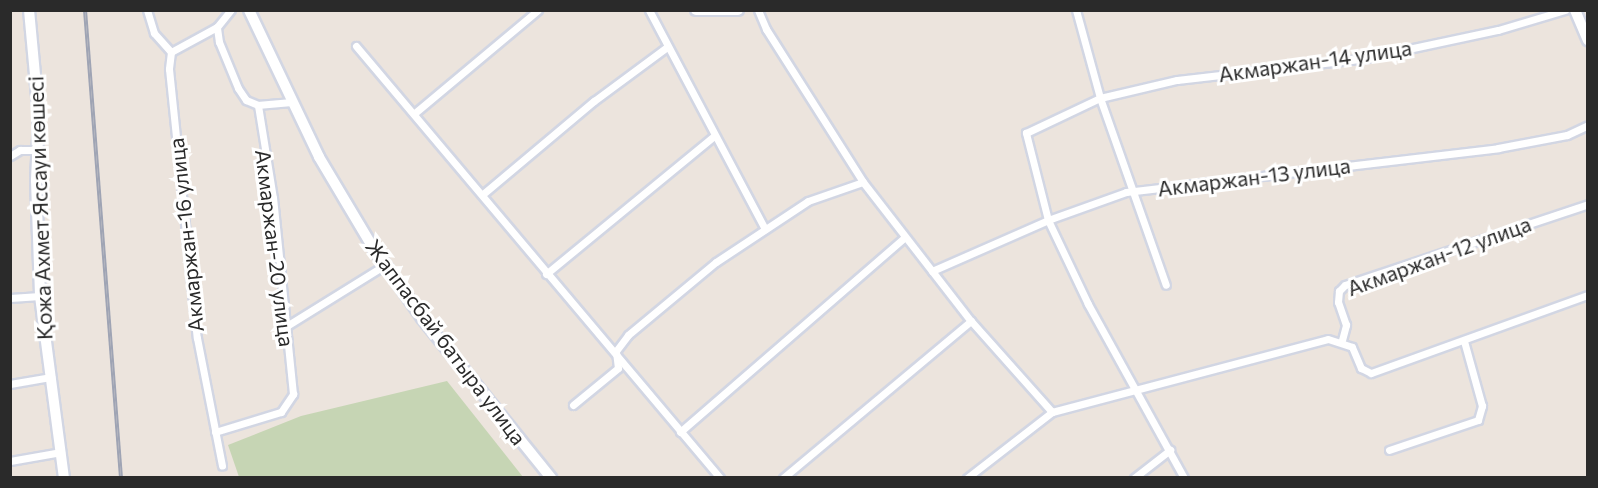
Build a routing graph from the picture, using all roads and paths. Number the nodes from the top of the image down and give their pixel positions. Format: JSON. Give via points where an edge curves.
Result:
{"nodes":[{"id":1,"x":29,"y":10,"type":"edge"},
{"id":2,"x":147,"y":10,"type":"edge"},
{"id":3,"x":231,"y":10,"type":"edge"},
{"id":4,"x":249,"y":10,"type":"edge"},
{"id":5,"x":538,"y":10,"type":"edge"},
{"id":6,"x":649,"y":10,"type":"edge"},
{"id":7,"x":696,"y":10,"type":"edge"},
{"id":8,"x":738,"y":10,"type":"edge"},
{"id":9,"x":758,"y":10,"type":"edge"},
{"id":10,"x":1076,"y":10,"type":"edge"},
{"id":11,"x":1565,"y":10,"type":"edge"},
{"id":12,"x":1575,"y":10,"type":"edge"},
{"id":13,"x":217,"y":27,"type":"junction"},
{"id":14,"x":1587,"y":40,"type":"edge"},
{"id":15,"x":356,"y":45,"type":"dead end"},
{"id":16,"x":667,"y":47,"type":"junction"},
{"id":17,"x":171,"y":52,"type":"junction"},
{"id":18,"x":1100,"y":98,"type":"junction"},
{"id":19,"x":291,"y":102,"type":"junction"},
{"id":20,"x":258,"y":105,"type":"junction"},
{"id":21,"x":416,"y":112,"type":"junction"},
{"id":22,"x":1587,"y":125,"type":"edge"},
{"id":23,"x":714,"y":136,"type":"junction"},
{"id":24,"x":38,"y":150,"type":"junction"},
{"id":25,"x":10,"y":156,"type":"edge"},
{"id":26,"x":863,"y":182,"type":"junction"},
{"id":27,"x":1134,"y":192,"type":"junction"},
{"id":28,"x":483,"y":194,"type":"junction"},
{"id":29,"x":1587,"y":204,"type":"edge"},
{"id":30,"x":1048,"y":220,"type":"junction"},
{"id":31,"x":765,"y":229,"type":"junction"},
{"id":32,"x":904,"y":238,"type":"junction"},
{"id":33,"x":385,"y":265,"type":"junction"},
{"id":34,"x":932,"y":271,"type":"junction"},
{"id":35,"x":546,"y":273,"type":"junction"},
{"id":36,"x":1166,"y":285,"type":"dead end"},
{"id":37,"x":1587,"y":295,"type":"edge"},
{"id":38,"x":40,"y":296,"type":"junction"},
{"id":39,"x":10,"y":298,"type":"edge"},
{"id":40,"x":971,"y":321,"type":"junction"},
{"id":41,"x":285,"y":327,"type":"junction"},
{"id":42,"x":1342,"y":340,"type":"junction"},
{"id":43,"x":1464,"y":341,"type":"junction"},
{"id":44,"x":620,"y":361,"type":"junction"},
{"id":45,"x":51,"y":376,"type":"junction"},
{"id":46,"x":10,"y":384,"type":"edge"},
{"id":47,"x":1138,"y":391,"type":"junction"},
{"id":48,"x":573,"y":405,"type":"dead end"},
{"id":49,"x":1052,"y":412,"type":"junction"},
{"id":50,"x":215,"y":432,"type":"junction"},
{"id":51,"x":680,"y":432,"type":"junction"},
{"id":52,"x":1170,"y":450,"type":"junction"},
{"id":53,"x":1389,"y":450,"type":"dead end"},
{"id":54,"x":61,"y":452,"type":"junction"},
{"id":55,"x":10,"y":461,"type":"edge"},
{"id":56,"x":222,"y":466,"type":"dead end"},
{"id":57,"x":64,"y":477,"type":"edge"},
{"id":58,"x":551,"y":477,"type":"edge"},
{"id":59,"x":720,"y":477,"type":"edge"},
{"id":60,"x":783,"y":477,"type":"edge"},
{"id":61,"x":967,"y":477,"type":"edge"},
{"id":62,"x":1134,"y":477,"type":"edge"},
{"id":63,"x":1184,"y":477,"type":"edge"}],
"edges":[{"from":1,"to":24,"type":"main road","name":"Қожа Ахмет Яссауи көшесі","via":[[39,118]]},
{"from":2,"to":17,"type":"street","via":[[154,33]]},
{"from":3,"to":13,"type":"street"},
{"from":4,"to":19,"type":"main road","name":"Жаппасбай батыра улица"},
{"from":5,"to":21,"type":"street"},
{"from":6,"to":16,"type":"street"},
{"from":7,"to":8,"type":"main road"},
{"from":9,"to":26,"type":"street","via":[[766,29]]},
{"from":10,"to":18,"type":"street"},
{"from":11,"to":18,"type":"street","name":"Акмаржан-14 улица","via":[[1498,30],[1366,58],[1177,80]]},
{"from":12,"to":14,"type":"main road"},
{"from":13,"to":17,"type":"street"},
{"from":13,"to":20,"type":"street","via":[[238,88],[246,100]]},
{"from":15,"to":21,"type":"street"},
{"from":16,"to":23,"type":"street"},
{"from":16,"to":28,"type":"street","via":[[594,101]]},
{"from":17,"to":50,"type":"street","name":"Акмаржан-16 улица","via":[[169,69],[197,338]]},
{"from":18,"to":27,"type":"street"},
{"from":18,"to":30,"type":"street","name":"Акмаржан-14 улица","via":[[1026,133]]},
{"from":19,"to":20,"type":"street"},
{"from":19,"to":33,"type":"main road","name":"Жаппасбай батыра улица","via":[[319,157]]},
{"from":20,"to":41,"type":"street","name":"Акмаржан-20 улица","via":[[273,198]]},
{"from":21,"to":28,"type":"street"},
{"from":22,"to":27,"type":"street","name":"Акмаржан-13 улица","via":[[1568,135],[1498,148]]},
{"from":23,"to":31,"type":"street"},
{"from":23,"to":35,"type":"street"},
{"from":24,"to":25,"type":"street","via":[[20,150]]},
{"from":24,"to":38,"type":"main road","name":"Қожа Ахмет Яссауи көшесі"},
{"from":26,"to":31,"type":"street","via":[[808,201]]},
{"from":26,"to":32,"type":"street"},
{"from":27,"to":30,"type":"street","name":"Акмаржан-13 улица"},
{"from":27,"to":36,"type":"street"},
{"from":28,"to":35,"type":"street"},
{"from":29,"to":42,"type":"street","name":"Акмаржан-12 улица","via":[[1345,285],[1339,291],[1338,302],[1346,325]]},
{"from":30,"to":34,"type":"street","name":"Акмаржан-13 улица"},
{"from":30,"to":47,"type":"street"},
{"from":31,"to":44,"type":"street","via":[[716,262],[628,335],[616,351]]},
{"from":32,"to":34,"type":"street"},
{"from":32,"to":51,"type":"street"},
{"from":33,"to":41,"type":"street"},
{"from":33,"to":58,"type":"main road","name":"Жаппасбай батыра улица","via":[[422,318]]},
{"from":34,"to":40,"type":"street"},
{"from":35,"to":44,"type":"street"},
{"from":37,"to":43,"type":"street"},
{"from":38,"to":39,"type":"street"},
{"from":38,"to":45,"type":"main road","name":"Қожа Ахмет Яссауи көшесі"},
{"from":40,"to":49,"type":"street"},
{"from":40,"to":60,"type":"street"},
{"from":41,"to":50,"type":"street","name":"Акмаржан-20 улица","via":[[293,394],[289,404],[281,412]]},
{"from":42,"to":43,"type":"street","via":[[1352,347],[1361,368],[1371,373]]},
{"from":42,"to":47,"type":"street","via":[[1328,339]]},
{"from":43,"to":53,"type":"street","via":[[1482,406],[1478,420]]},
{"from":44,"to":48,"type":"street","via":[[618,368]]},
{"from":44,"to":51,"type":"street"},
{"from":45,"to":46,"type":"street"},
{"from":45,"to":54,"type":"main road","name":"Қожа Ахмет Яссауи көшесі"},
{"from":47,"to":49,"type":"street"},
{"from":47,"to":52,"type":"street"},
{"from":49,"to":61,"type":"street"},
{"from":50,"to":56,"type":"street","name":"Акмаржан-16 улица"},
{"from":51,"to":59,"type":"street"},
{"from":52,"to":62,"type":"street"},
{"from":52,"to":63,"type":"street"},
{"from":54,"to":55,"type":"street"},
{"from":54,"to":57,"type":"main road","name":"Қожа Ахмет Яссауи көшесі"}]}
